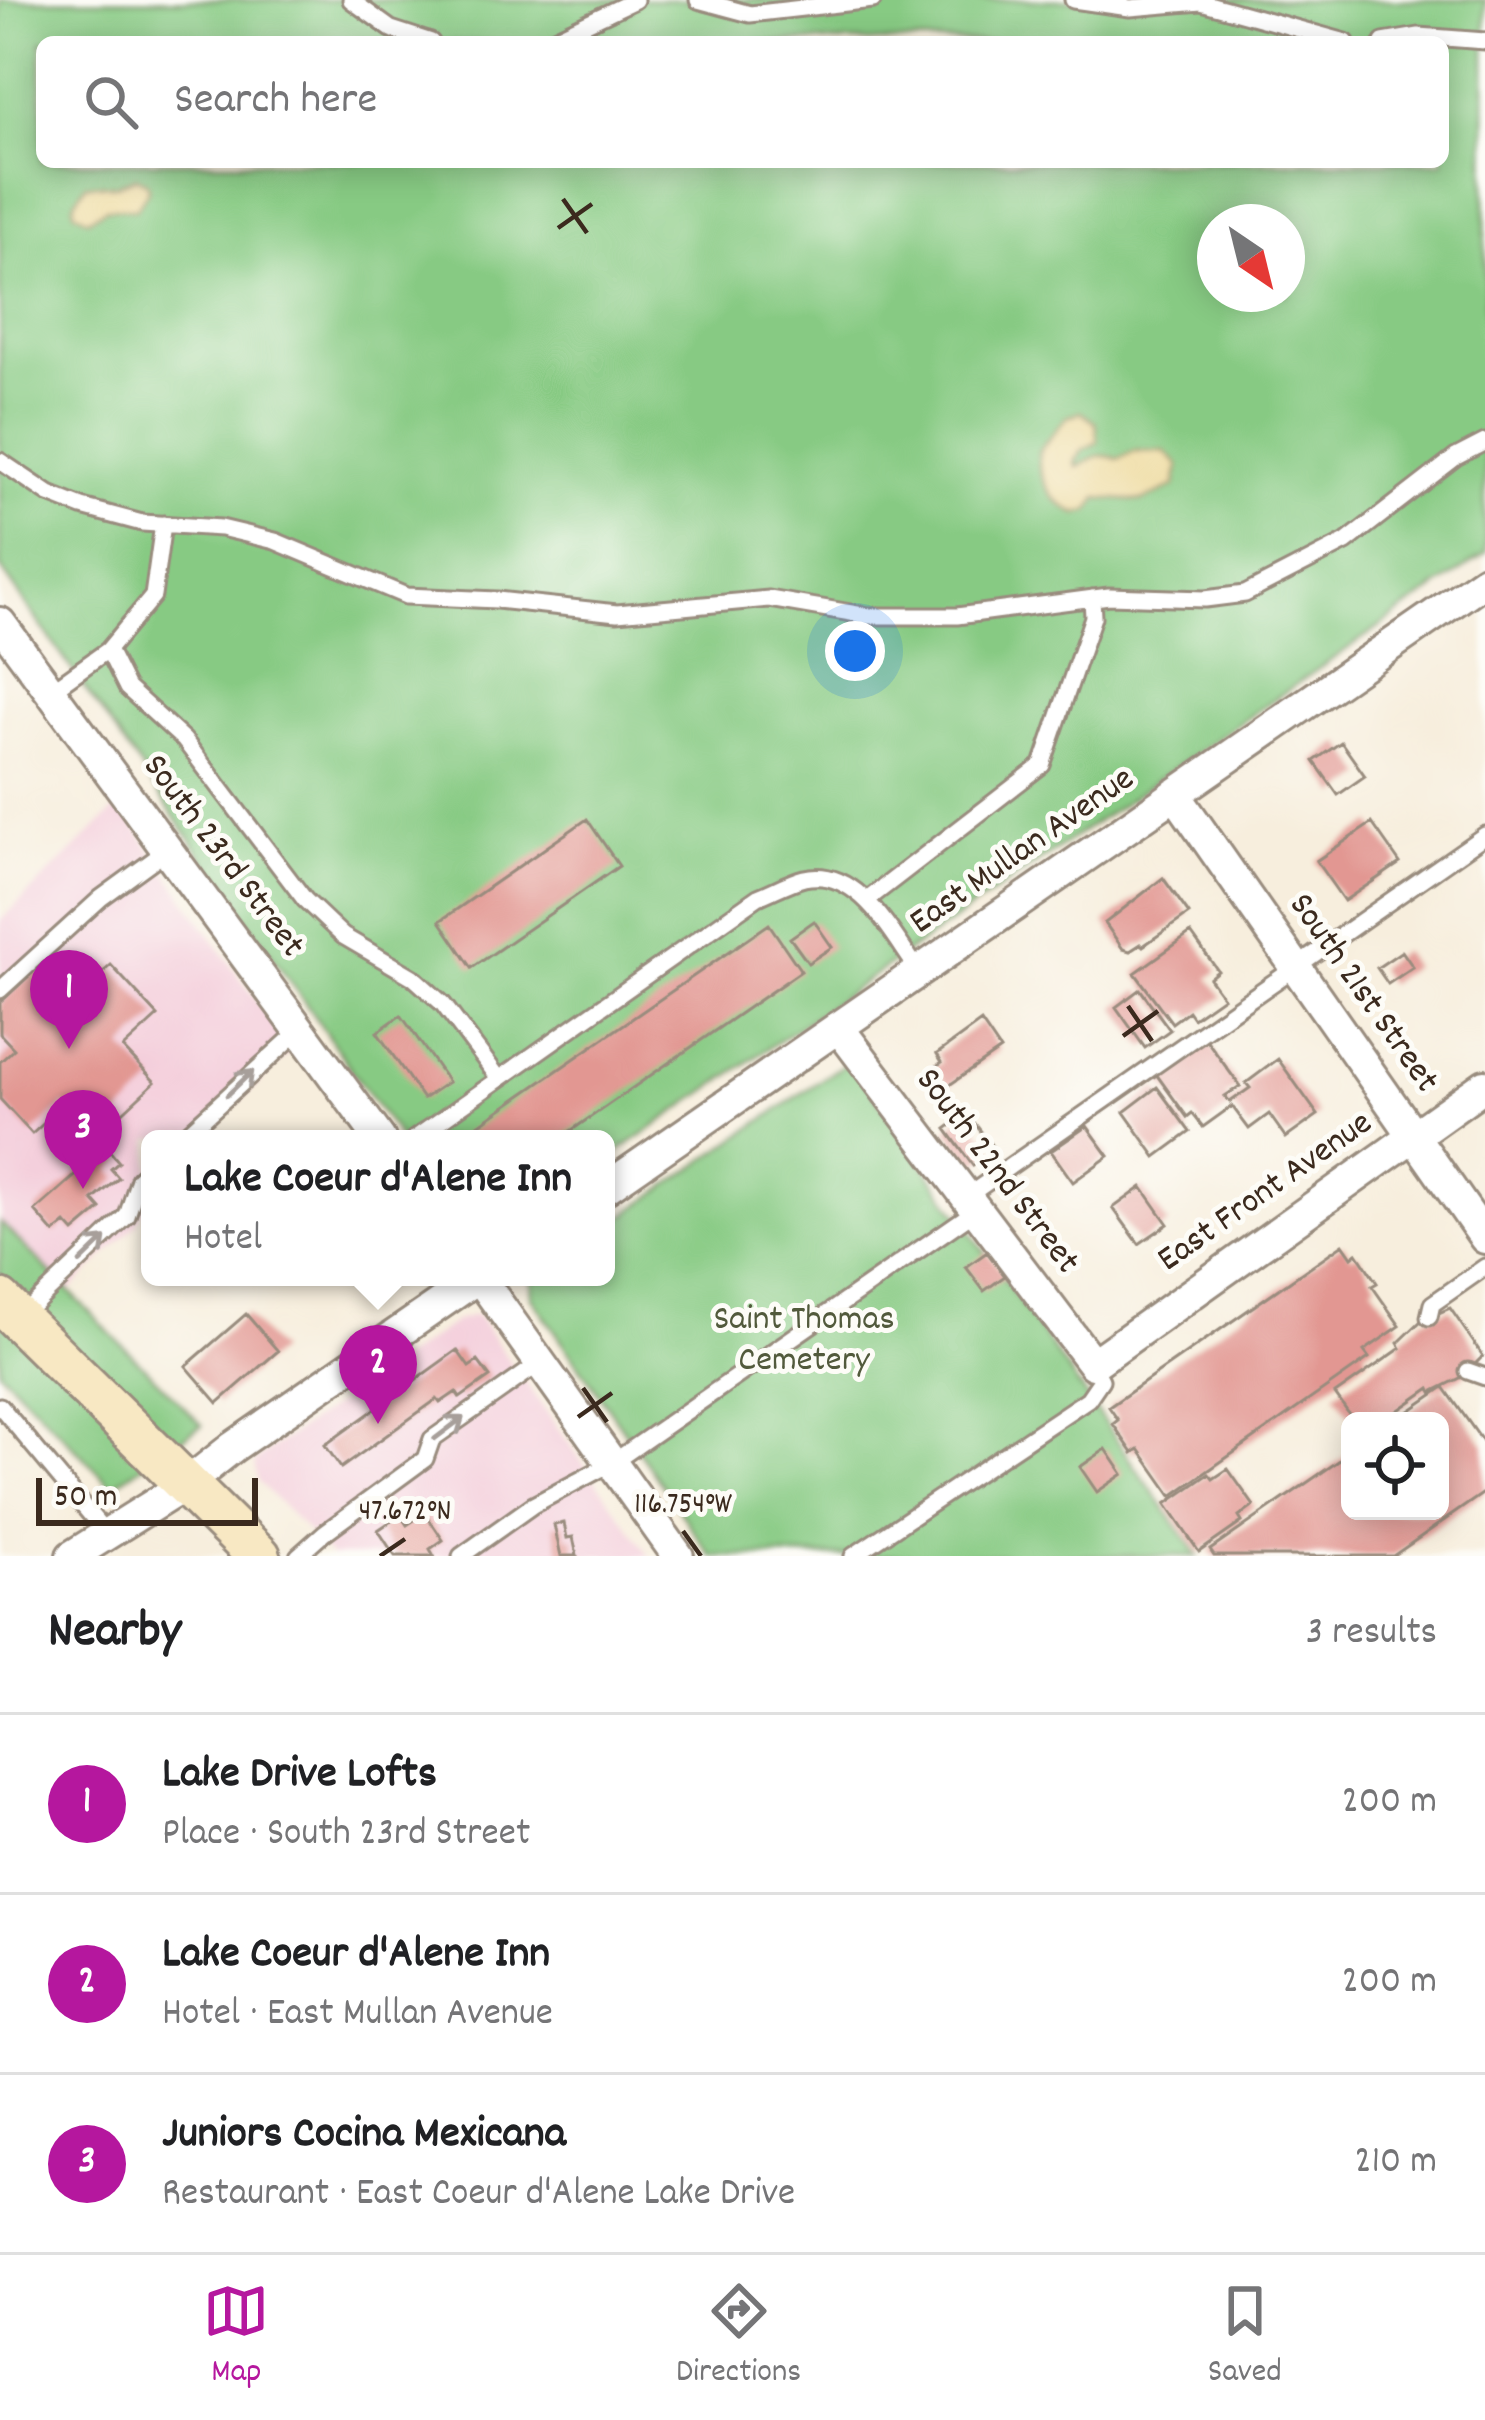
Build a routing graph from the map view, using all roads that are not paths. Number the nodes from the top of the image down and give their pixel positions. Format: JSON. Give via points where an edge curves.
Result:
{"nodes":[{"id":1,"x":351,"y":0,"type":"edge"},
{"id":2,"x":635,"y":0,"type":"edge"},
{"id":3,"x":698,"y":0,"type":"edge"},
{"id":4,"x":873,"y":0,"type":"edge"},
{"id":5,"x":1073,"y":0,"type":"edge"},
{"id":6,"x":414,"y":36,"type":"edge"},
{"id":7,"x":560,"y":36,"type":"edge"},
{"id":8,"x":1324,"y":36,"type":"edge"},
{"id":9,"x":1449,"y":38,"type":"edge"},
{"id":10,"x":1485,"y":41,"type":"edge"},
{"id":11,"x":1485,"y":442,"type":"edge"},
{"id":12,"x":0,"y":461,"type":"edge"},
{"id":13,"x":163,"y":524,"type":"junction"},
{"id":14,"x":1485,"y":580,"type":"edge"},
{"id":15,"x":1092,"y":598,"type":"junction"},
{"id":16,"x":0,"y":623,"type":"edge"},
{"id":17,"x":108,"y":650,"type":"junction"},
{"id":18,"x":50,"y":692,"type":"junction"},
{"id":19,"x":1175,"y":794,"type":"junction"},
{"id":20,"x":1485,"y":835,"type":"edge"},
{"id":21,"x":169,"y":848,"type":"junction"},
{"id":22,"x":867,"y":900,"type":"junction"},
{"id":23,"x":1295,"y":966,"type":"junction"},
{"id":24,"x":919,"y":971,"type":"junction"},
{"id":25,"x":0,"y":990,"type":"edge"},
{"id":26,"x":838,"y":1027,"type":"junction"},
{"id":27,"x":301,"y":1029,"type":"junction"},
{"id":28,"x":498,"y":1078,"type":"junction"},
{"id":29,"x":1485,"y":1085,"type":"edge"},
{"id":30,"x":191,"y":1130,"type":"edge"},
{"id":31,"x":374,"y":1130,"type":"edge"},
{"id":32,"x":426,"y":1130,"type":"edge"},
{"id":33,"x":1413,"y":1136,"type":"junction"},
{"id":34,"x":141,"y":1177,"type":"edge"},
{"id":35,"x":615,"y":1182,"type":"edge"},
{"id":36,"x":970,"y":1204,"type":"junction"},
{"id":37,"x":1485,"y":1238,"type":"edge"},
{"id":38,"x":1485,"y":1267,"type":"edge"},
{"id":39,"x":466,"y":1286,"type":"edge"},
{"id":40,"x":485,"y":1286,"type":"edge"},
{"id":41,"x":7,"y":1313,"type":"edge"},
{"id":42,"x":1430,"y":1317,"type":"dead end"},
{"id":43,"x":540,"y":1363,"type":"junction"},
{"id":44,"x":1093,"y":1364,"type":"junction"},
{"id":45,"x":0,"y":1406,"type":"edge"},
{"id":46,"x":612,"y":1463,"type":"junction"},
{"id":47,"x":185,"y":1485,"type":"junction"},
{"id":48,"x":106,"y":1533,"type":"junction"},
{"id":49,"x":72,"y":1556,"type":"edge"},
{"id":50,"x":259,"y":1556,"type":"edge"},
{"id":51,"x":298,"y":1556,"type":"edge"},
{"id":52,"x":461,"y":1556,"type":"edge"},
{"id":53,"x":678,"y":1556,"type":"edge"},
{"id":54,"x":853,"y":1556,"type":"edge"}],
"edges":[{"from":1,"to":6,"type":"lane"},
{"from":2,"to":7,"type":"lane"},
{"from":3,"to":4,"type":"lane","via":[[750,14]]},
{"from":5,"to":8,"type":"lane","via":[[1130,8],[1201,2]]},
{"from":9,"to":10,"type":"lane"},
{"from":11,"to":15,"type":"lane","via":[[1346,542],[1245,594]]},
{"from":12,"to":13,"type":"lane","via":[[82,507]]},
{"from":13,"to":15,"type":"lane","via":[[275,541],[383,589],[427,599],[617,613],[769,599],[869,616],[957,616]]},
{"from":13,"to":17,"type":"lane","via":[[153,596]]},
{"from":14,"to":19,"type":"street","name":"East Mullan Avenue"},
{"from":15,"to":22,"type":"lane","via":[[1093,617],[1042,765]]},
{"from":16,"to":18,"type":"street","name":"South 23rd Street"},
{"from":17,"to":18,"type":"lane"},
{"from":17,"to":28,"type":"lane","via":[[127,688],[184,740],[305,900],[443,1004]]},
{"from":18,"to":21,"type":"street","name":"South 23rd Street"},
{"from":19,"to":23,"type":"street","name":"South 21st Street"},
{"from":19,"to":24,"type":"street","name":"East Mullan Avenue"},
{"from":20,"to":23,"type":"lane"},
{"from":21,"to":25,"type":"lane"},
{"from":21,"to":27,"type":"street","name":"South 23rd Street"},
{"from":22,"to":24,"type":"lane"},
{"from":22,"to":28,"type":"lane","via":[[847,884],[808,877],[758,897]]},
{"from":23,"to":33,"type":"street","name":"South 21st Street"},
{"from":23,"to":36,"type":"lane"},
{"from":24,"to":26,"type":"street","name":"East Mullan Avenue"},
{"from":26,"to":35,"type":"street","name":"East Mullan Avenue"},
{"from":26,"to":36,"type":"street","name":"South 22nd Street"},
{"from":30,"to":27,"type":"lane","one_way":true},
{"from":27,"to":31,"type":"street","name":"South 23rd Street"},
{"from":28,"to":32,"type":"lane"},
{"from":29,"to":33,"type":"street","name":"East Front Avenue"},
{"from":33,"to":37,"type":"street","name":"South 21st Street"},
{"from":33,"to":44,"type":"street","name":"East Front Avenue"},
{"from":41,"to":34,"type":"lane","one_way":true,"via":[[128,1216]]},
{"from":36,"to":44,"type":"street","name":"South 22nd Street"},
{"from":36,"to":46,"type":"lane"},
{"from":38,"to":42,"type":"lane","via":[[1432,1304]]},
{"from":39,"to":47,"type":"street"},
{"from":40,"to":43,"type":"street"},
{"from":41,"to":47,"type":"street"},
{"from":43,"to":46,"type":"street"},
{"from":51,"to":43,"type":"lane","one_way":true,"via":[[425,1459],[432,1438]]},
{"from":44,"to":54,"type":"lane","via":[[1101,1380],[1088,1400]]},
{"from":45,"to":48,"type":"lane"},
{"from":46,"to":52,"type":"lane"},
{"from":46,"to":53,"type":"street"},
{"from":47,"to":48,"type":"street"},
{"from":47,"to":50,"type":"street"},
{"from":48,"to":49,"type":"street"}]}
